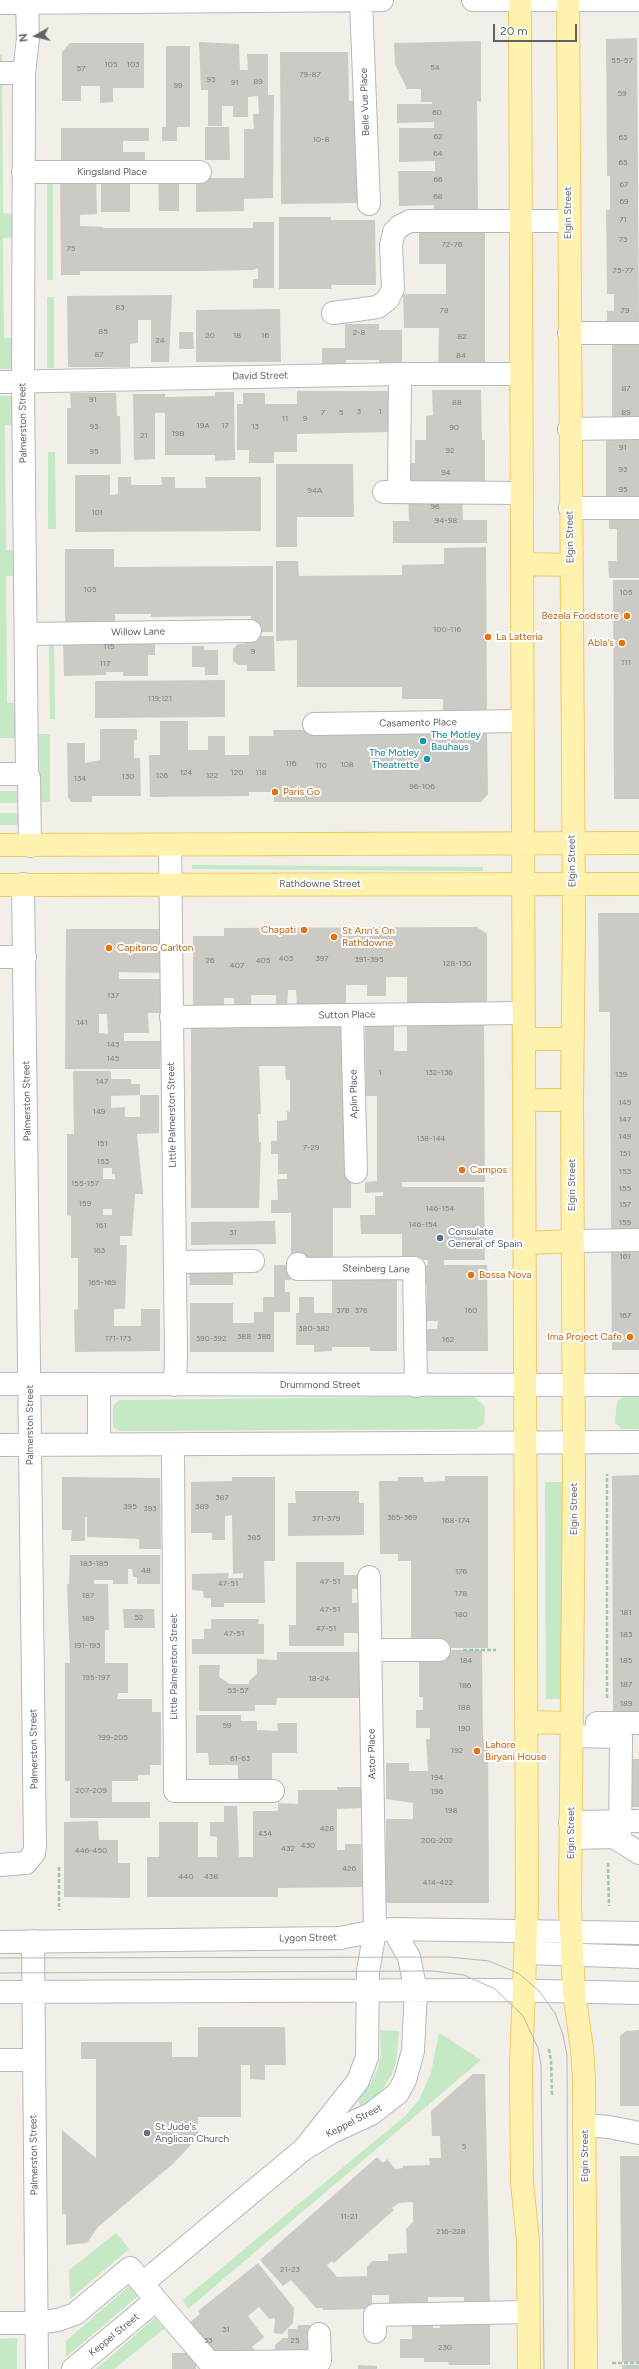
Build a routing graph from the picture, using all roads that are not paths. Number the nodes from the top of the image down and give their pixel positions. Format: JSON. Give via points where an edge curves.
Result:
{"nodes":[{"id":1,"x":361,"y":0,"type":"edge"},
{"id":2,"x":382,"y":0,"type":"edge"},
{"id":3,"x":473,"y":0,"type":"edge"},
{"id":4,"x":520,"y":0,"type":"edge"},
{"id":5,"x":568,"y":0,"type":"edge"},
{"id":6,"x":639,"y":0,"type":"edge"},
{"id":7,"x":27,"y":1,"type":"edge"},
{"id":8,"x":0,"y":3,"type":"edge"},
{"id":9,"x":0,"y":73,"type":"edge"},
{"id":10,"x":24,"y":73,"type":"junction"},
{"id":11,"x":23,"y":172,"type":"junction"},
{"id":12,"x":200,"y":172,"type":"dead end"},
{"id":13,"x":369,"y":204,"type":"dead end"},
{"id":14,"x":520,"y":219,"type":"junction"},
{"id":15,"x":568,"y":221,"type":"junction"},
{"id":16,"x":332,"y":313,"type":"dead end"},
{"id":17,"x":639,"y":332,"type":"edge"},
{"id":18,"x":569,"y":333,"type":"junction"},
{"id":19,"x":400,"y":374,"type":"junction"},
{"id":20,"x":521,"y":374,"type":"junction"},
{"id":21,"x":0,"y":382,"type":"edge"},
{"id":22,"x":23,"y":382,"type":"junction"},
{"id":23,"x":639,"y":428,"type":"edge"},
{"id":24,"x":569,"y":429,"type":"junction"},
{"id":25,"x":522,"y":493,"type":"junction"},
{"id":26,"x":570,"y":508,"type":"junction"},
{"id":27,"x":639,"y":508,"type":"edge"},
{"id":28,"x":522,"y":564,"type":"junction"},
{"id":29,"x":571,"y":566,"type":"junction"},
{"id":30,"x":250,"y":631,"type":"dead end"},
{"id":31,"x":26,"y":634,"type":"junction"},
{"id":32,"x":522,"y":721,"type":"junction"},
{"id":33,"x":314,"y":724,"type":"dead end"},
{"id":34,"x":0,"y":774,"type":"edge"},
{"id":35,"x":27,"y":774,"type":"junction"},
{"id":36,"x":523,"y":843,"type":"junction"},
{"id":37,"x":572,"y":843,"type":"junction"},
{"id":38,"x":639,"y":843,"type":"edge"},
{"id":39,"x":0,"y":845,"type":"edge"},
{"id":40,"x":170,"y":845,"type":"junction"},
{"id":41,"x":30,"y":846,"type":"junction"},
{"id":42,"x":23,"y":884,"type":"junction"},
{"id":43,"x":171,"y":884,"type":"junction"},
{"id":44,"x":572,"y":884,"type":"junction"},
{"id":45,"x":639,"y":884,"type":"edge"},
{"id":46,"x":0,"y":885,"type":"edge"},
{"id":47,"x":524,"y":885,"type":"junction"},
{"id":48,"x":0,"y":956,"type":"edge"},
{"id":49,"x":25,"y":957,"type":"junction"},
{"id":50,"x":523,"y":1014,"type":"junction"},
{"id":51,"x":352,"y":1015,"type":"junction"},
{"id":52,"x":171,"y":1017,"type":"junction"},
{"id":53,"x":572,"y":1039,"type":"junction"},
{"id":54,"x":524,"y":1040,"type":"junction"},
{"id":55,"x":524,"y":1100,"type":"junction"},
{"id":56,"x":572,"y":1100,"type":"junction"},
{"id":57,"x":356,"y":1172,"type":"dead end"},
{"id":58,"x":639,"y":1240,"type":"edge"},
{"id":59,"x":572,"y":1241,"type":"junction"},
{"id":60,"x":525,"y":1243,"type":"junction"},
{"id":61,"x":253,"y":1261,"type":"dead end"},
{"id":62,"x":175,"y":1262,"type":"junction"},
{"id":63,"x":298,"y":1264,"type":"dead end"},
{"id":64,"x":0,"y":1384,"type":"edge"},
{"id":65,"x":100,"y":1384,"type":"junction"},
{"id":66,"x":30,"y":1385,"type":"junction"},
{"id":67,"x":175,"y":1385,"type":"junction"},
{"id":68,"x":573,"y":1385,"type":"junction"},
{"id":69,"x":639,"y":1385,"type":"edge"},
{"id":70,"x":416,"y":1386,"type":"junction"},
{"id":71,"x":525,"y":1386,"type":"junction"},
{"id":72,"x":639,"y":1442,"type":"edge"},
{"id":73,"x":574,"y":1443,"type":"junction"},
{"id":74,"x":30,"y":1444,"type":"junction"},
{"id":75,"x":100,"y":1444,"type":"junction"},
{"id":76,"x":173,"y":1444,"type":"junction"},
{"id":77,"x":525,"y":1444,"type":"junction"},
{"id":78,"x":0,"y":1445,"type":"edge"},
{"id":79,"x":369,"y":1577,"type":"dead end"},
{"id":80,"x":370,"y":1650,"type":"junction"},
{"id":81,"x":439,"y":1650,"type":"dead end"},
{"id":82,"x":526,"y":1722,"type":"junction"},
{"id":83,"x":639,"y":1723,"type":"edge"},
{"id":84,"x":572,"y":1730,"type":"junction"},
{"id":85,"x":610,"y":1730,"type":"junction"},
{"id":86,"x":274,"y":1791,"type":"dead end"},
{"id":87,"x":571,"y":1830,"type":"junction"},
{"id":88,"x":620,"y":1831,"type":"edge"},
{"id":89,"x":639,"y":1853,"type":"edge"},
{"id":90,"x":0,"y":1865,"type":"edge"},
{"id":91,"x":384,"y":1930,"type":"junction"},
{"id":92,"x":527,"y":1931,"type":"junction"},
{"id":93,"x":571,"y":1933,"type":"junction"},
{"id":94,"x":639,"y":1933,"type":"edge"},
{"id":95,"x":33,"y":1941,"type":"junction"},
{"id":96,"x":0,"y":1942,"type":"edge"},
{"id":97,"x":526,"y":1954,"type":"junction"},
{"id":98,"x":571,"y":1956,"type":"junction"},
{"id":99,"x":639,"y":1957,"type":"edge"},
{"id":100,"x":368,"y":1990,"type":"junction"},
{"id":101,"x":416,"y":1990,"type":"junction"},
{"id":102,"x":524,"y":1991,"type":"junction"},
{"id":103,"x":0,"y":1992,"type":"edge"},
{"id":104,"x":33,"y":1992,"type":"junction"},
{"id":105,"x":574,"y":1992,"type":"junction"},
{"id":106,"x":639,"y":1993,"type":"edge"},
{"id":107,"x":0,"y":2060,"type":"edge"},
{"id":108,"x":33,"y":2060,"type":"junction"},
{"id":109,"x":584,"y":2126,"type":"junction"},
{"id":110,"x":639,"y":2133,"type":"edge"},
{"id":111,"x":304,"y":2149,"type":"junction"},
{"id":112,"x":143,"y":2283,"type":"junction"},
{"id":113,"x":156,"y":2300,"type":"junction"},
{"id":114,"x":528,"y":2312,"type":"junction"},
{"id":115,"x":0,"y":2323,"type":"edge"},
{"id":116,"x":36,"y":2323,"type":"junction"},
{"id":117,"x":375,"y":2332,"type":"dead end"},
{"id":118,"x":319,"y":2334,"type":"dead end"},
{"id":119,"x":236,"y":2365,"type":"edge"},
{"id":120,"x":37,"y":2369,"type":"edge"},
{"id":121,"x":73,"y":2369,"type":"edge"},
{"id":122,"x":529,"y":2369,"type":"edge"},
{"id":123,"x":586,"y":2369,"type":"edge"}],
"edges":[{"from":1,"to":2,"type":"street"},
{"from":1,"to":7,"type":"street"},
{"from":1,"to":13,"type":"street","name":"Belle Vue Place"},
{"from":3,"to":4,"type":"street"},
{"from":4,"to":5,"type":"street"},
{"from":4,"to":14,"type":"main road"},
{"from":5,"to":6,"type":"street"},
{"from":5,"to":15,"type":"main road","name":"Elgin Street"},
{"from":7,"to":8,"type":"street"},
{"from":7,"to":10,"type":"street","name":"Palmerston Street","via":[[28,38]]},
{"from":9,"to":10,"type":"street"},
{"from":10,"to":11,"type":"street","name":"Palmerston Street"},
{"from":11,"to":12,"type":"street","name":"Kingsland Place"},
{"from":11,"to":22,"type":"street","name":"Palmerston Street"},
{"from":14,"to":15,"type":"street"},
{"from":14,"to":16,"type":"street","via":[[410,221],[394,232],[391,244],[393,289],[388,299],[378,307]]},
{"from":14,"to":20,"type":"main road"},
{"from":15,"to":18,"type":"main road","name":"Elgin Street"},
{"from":17,"to":18,"type":"street"},
{"from":18,"to":24,"type":"main road","name":"Elgin Street"},
{"from":19,"to":20,"type":"street","name":"David Street"},
{"from":19,"to":22,"type":"street","name":"David Street"},
{"from":19,"to":25,"type":"street","via":[[391,492]]},
{"from":20,"to":25,"type":"main road"},
{"from":21,"to":22,"type":"street","name":"David Street"},
{"from":22,"to":31,"type":"street","name":"Palmerston Street"},
{"from":23,"to":24,"type":"street"},
{"from":24,"to":26,"type":"main road","name":"Elgin Street"},
{"from":25,"to":28,"type":"main road"},
{"from":26,"to":27,"type":"street"},
{"from":26,"to":29,"type":"main road","name":"Elgin Street"},
{"from":28,"to":29,"type":"main road"},
{"from":28,"to":32,"type":"main road"},
{"from":29,"to":37,"type":"main road","name":"Elgin Street"},
{"from":30,"to":31,"type":"street","name":"Willow Lane"},
{"from":31,"to":35,"type":"street","name":"Palmerston Street"},
{"from":32,"to":33,"type":"street","name":"Casamento Place"},
{"from":32,"to":36,"type":"main road"},
{"from":34,"to":35,"type":"street"},
{"from":35,"to":41,"type":"street","name":"Palmerston Street"},
{"from":36,"to":37,"type":"main road"},
{"from":36,"to":40,"type":"main road"},
{"from":36,"to":47,"type":"main road"},
{"from":37,"to":38,"type":"main road"},
{"from":37,"to":44,"type":"main road","name":"Elgin Street"},
{"from":39,"to":41,"type":"main road"},
{"from":40,"to":41,"type":"main road"},
{"from":40,"to":43,"type":"street","name":"Little Palmerston Street"},
{"from":42,"to":43,"type":"main road","name":"Rathdowne Street"},
{"from":42,"to":46,"type":"main road","name":"Rathdowne Street"},
{"from":42,"to":49,"type":"street","name":"Palmerston Street"},
{"from":43,"to":47,"type":"main road","name":"Rathdowne Street"},
{"from":43,"to":52,"type":"street","name":"Little Palmerston Street"},
{"from":44,"to":45,"type":"main road","name":"Rathdowne Street"},
{"from":44,"to":47,"type":"main road","name":"Rathdowne Street"},
{"from":44,"to":53,"type":"main road","name":"Elgin Street"},
{"from":47,"to":50,"type":"main road"},
{"from":48,"to":49,"type":"street"},
{"from":49,"to":66,"type":"street","name":"Palmerston Street"},
{"from":50,"to":51,"type":"street","name":"Sutton Place"},
{"from":50,"to":54,"type":"main road"},
{"from":51,"to":52,"type":"street","name":"Sutton Place"},
{"from":51,"to":57,"type":"street","name":"Aplin Place"},
{"from":52,"to":62,"type":"street","name":"Little Palmerston Street"},
{"from":53,"to":54,"type":"main road"},
{"from":53,"to":56,"type":"main road","name":"Elgin Street"},
{"from":54,"to":55,"type":"main road"},
{"from":55,"to":56,"type":"main road"},
{"from":55,"to":60,"type":"main road"},
{"from":56,"to":59,"type":"main road","name":"Elgin Street"},
{"from":58,"to":59,"type":"street"},
{"from":59,"to":60,"type":"main road"},
{"from":59,"to":68,"type":"main road","name":"Elgin Street"},
{"from":60,"to":71,"type":"main road"},
{"from":61,"to":62,"type":"street"},
{"from":62,"to":67,"type":"street","name":"Little Palmerston Street"},
{"from":63,"to":70,"type":"street","name":"Steinberg Lane","via":[[298,1269],[414,1268]]},
{"from":64,"to":66,"type":"street","name":"Drummond Street"},
{"from":65,"to":66,"type":"street","name":"Drummond Street"},
{"from":65,"to":67,"type":"street","name":"Drummond Street"},
{"from":65,"to":75,"type":"street"},
{"from":66,"to":74,"type":"street","name":"Palmerston Street"},
{"from":67,"to":70,"type":"street","name":"Drummond Street"},
{"from":68,"to":69,"type":"street","name":"Drummond Street"},
{"from":68,"to":71,"type":"street","name":"Drummond Street"},
{"from":68,"to":73,"type":"main road","name":"Elgin Street"},
{"from":70,"to":71,"type":"street","name":"Drummond Street"},
{"from":71,"to":77,"type":"main road"},
{"from":72,"to":73,"type":"street"},
{"from":73,"to":77,"type":"street"},
{"from":73,"to":84,"type":"main road","name":"Elgin Street"},
{"from":74,"to":75,"type":"street"},
{"from":74,"to":78,"type":"street"},
{"from":74,"to":90,"type":"street","name":"Palmerston Street","via":[[35,1846],[34,1853],[26,1863]]},
{"from":75,"to":76,"type":"street"},
{"from":76,"to":77,"type":"street"},
{"from":76,"to":86,"type":"street","name":"Little Palmerston Street","via":[[175,1791]]},
{"from":77,"to":82,"type":"main road"},
{"from":79,"to":80,"type":"street","name":"Astor Place"},
{"from":80,"to":81,"type":"street"},
{"from":80,"to":91,"type":"street","name":"Astor Place"},
{"from":82,"to":84,"type":"main road"},
{"from":82,"to":92,"type":"main road"},
{"from":83,"to":85,"type":"street"},
{"from":84,"to":85,"type":"street"},
{"from":84,"to":87,"type":"main road","name":"Elgin Street"},
{"from":85,"to":88,"type":"street","via":[[621,1737]]},
{"from":87,"to":88,"type":"street"},
{"from":87,"to":93,"type":"main road","name":"Elgin Street"},
{"from":88,"to":89,"type":"street"},
{"from":91,"to":92,"type":"street","name":"Lygon Street"},
{"from":91,"to":95,"type":"street","name":"Lygon Street","via":[[340,1938]]},
{"from":91,"to":100,"type":"street","name":"Keppel Street","via":[[368,1971]]},
{"from":91,"to":101,"type":"street","name":"Keppel Street","via":[[409,1957]]},
{"from":92,"to":93,"type":"street","name":"Lygon Street"},
{"from":92,"to":97,"type":"main road"},
{"from":93,"to":94,"type":"street","name":"Lygon Street"},
{"from":93,"to":98,"type":"main road","name":"Elgin Street"},
{"from":95,"to":96,"type":"street","name":"Lygon Street"},
{"from":95,"to":104,"type":"street","name":"Palmerston Street"},
{"from":97,"to":98,"type":"street"},
{"from":97,"to":102,"type":"main road"},
{"from":98,"to":99,"type":"street"},
{"from":98,"to":105,"type":"main road","name":"Elgin Street"},
{"from":100,"to":101,"type":"street"},
{"from":100,"to":104,"type":"street"},
{"from":100,"to":111,"type":"street","name":"Keppel Street","via":[[367,2057],[364,2069]]},
{"from":101,"to":102,"type":"street"},
{"from":101,"to":111,"type":"street","name":"Keppel Street","via":[[413,2051],[405,2080],[398,2093],[371,2114],[332,2132]]},
{"from":102,"to":105,"type":"street"},
{"from":102,"to":114,"type":"main road","via":[[522,2175],[528,2241]]},
{"from":103,"to":104,"type":"street"},
{"from":104,"to":108,"type":"street","name":"Palmerston Street"},
{"from":105,"to":106,"type":"street"},
{"from":105,"to":109,"type":"main road","name":"Elgin Street","via":[[583,2060]]},
{"from":107,"to":108,"type":"street"},
{"from":108,"to":116,"type":"street","name":"Palmerston Street"},
{"from":109,"to":110,"type":"street","via":[[608,2126]]},
{"from":109,"to":123,"type":"main road","name":"Elgin Street"},
{"from":111,"to":112,"type":"street","name":"Keppel Street"},
{"from":112,"to":113,"type":"street"},
{"from":112,"to":116,"type":"street","via":[[130,2268],[80,2312],[58,2320]]},
{"from":113,"to":119,"type":"street","via":[[209,2362]]},
{"from":113,"to":121,"type":"street","name":"Keppel Street"},
{"from":114,"to":117,"type":"street","via":[[375,2315]]},
{"from":114,"to":122,"type":"main road"},
{"from":115,"to":116,"type":"street"},
{"from":116,"to":120,"type":"street","name":"Palmerston Street"},
{"from":118,"to":119,"type":"street","via":[[320,2361]]}]}
